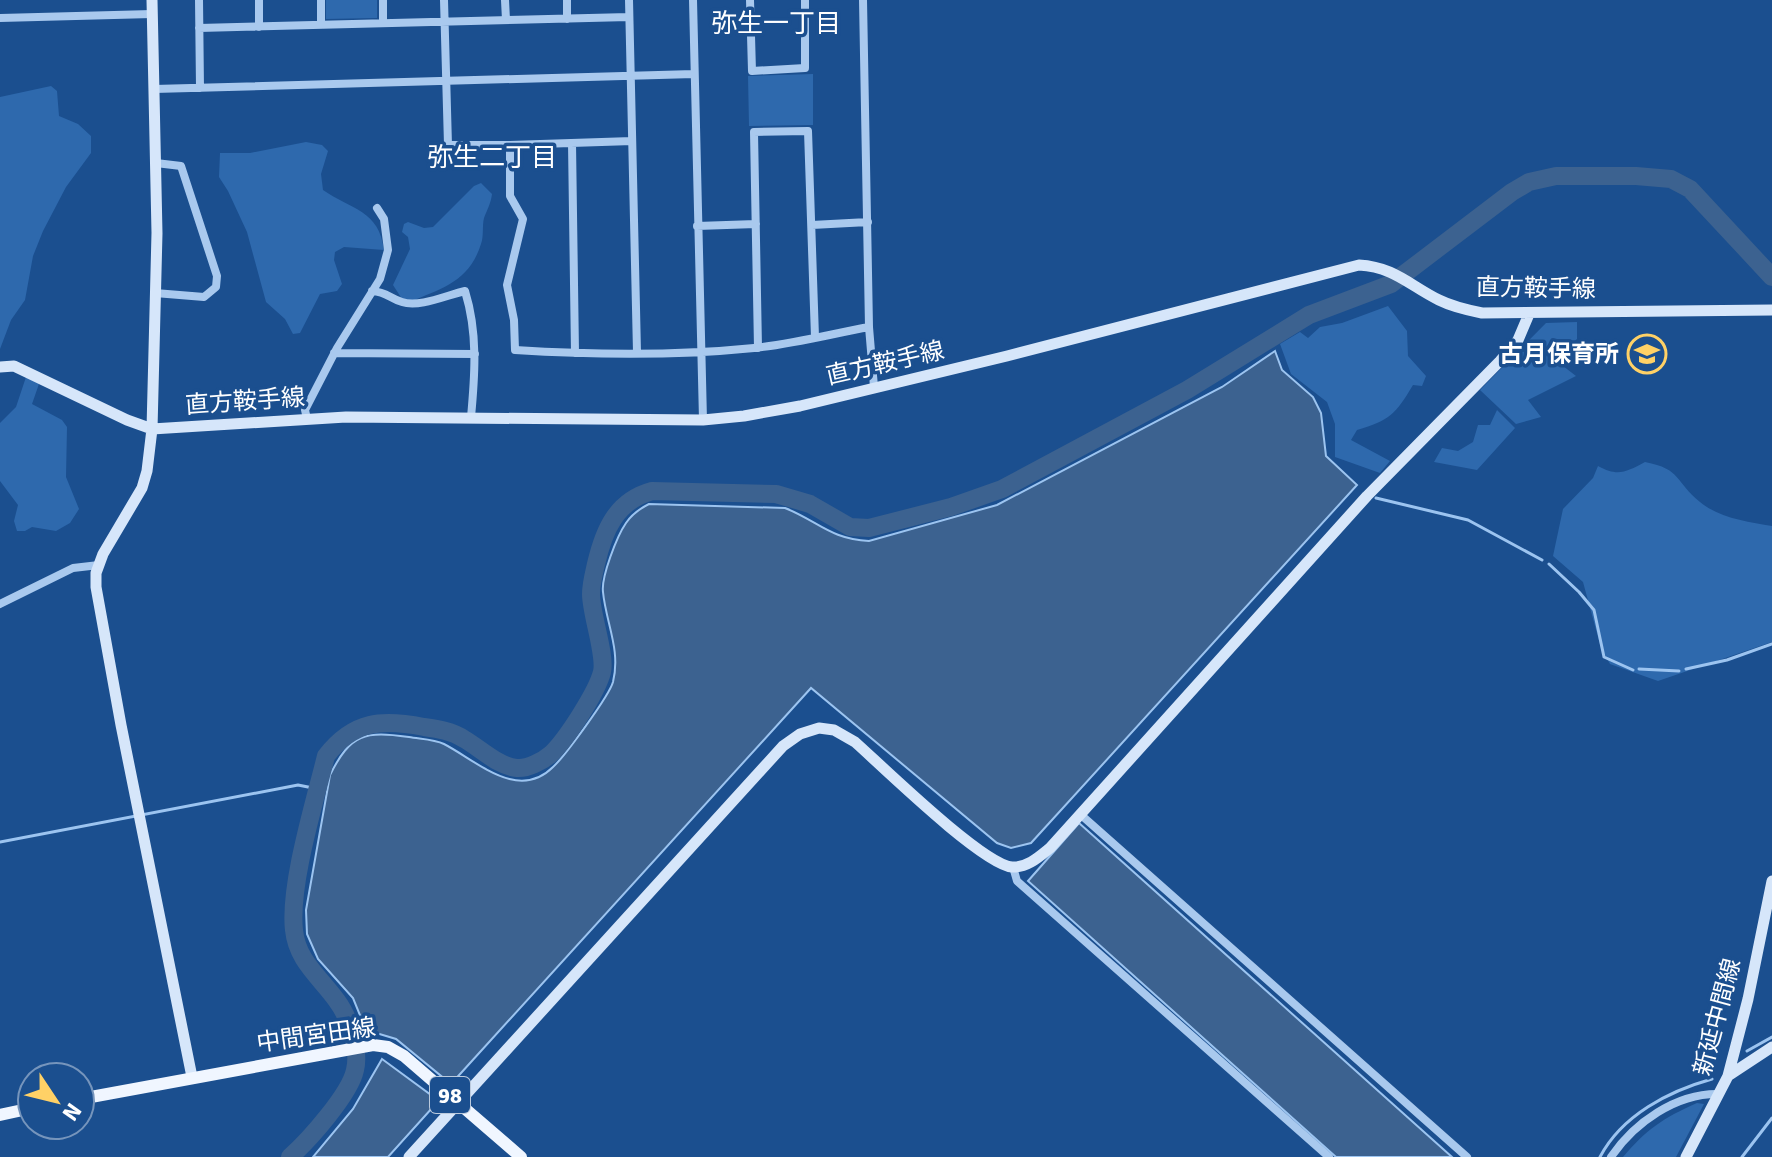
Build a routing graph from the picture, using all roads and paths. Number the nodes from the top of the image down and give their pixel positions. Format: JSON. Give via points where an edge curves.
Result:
{"nodes":[{"id":1,"x":152,"y":0,"type":"edge"},
{"id":2,"x":199,"y":0,"type":"edge"},
{"id":3,"x":259,"y":0,"type":"edge"},
{"id":4,"x":321,"y":0,"type":"edge"},
{"id":5,"x":383,"y":0,"type":"edge"},
{"id":6,"x":444,"y":0,"type":"edge"},
{"id":7,"x":505,"y":0,"type":"edge"},
{"id":8,"x":567,"y":0,"type":"edge"},
{"id":9,"x":629,"y":0,"type":"edge"},
{"id":10,"x":693,"y":0,"type":"edge"},
{"id":11,"x":750,"y":0,"type":"edge"},
{"id":12,"x":805,"y":0,"type":"edge"},
{"id":13,"x":863,"y":0,"type":"edge"},
{"id":14,"x":152,"y":14,"type":"junction"},
{"id":15,"x":629,"y":17,"type":"junction"},
{"id":16,"x":0,"y":18,"type":"edge"},
{"id":17,"x":567,"y":19,"type":"junction"},
{"id":18,"x":506,"y":20,"type":"junction"},
{"id":19,"x":445,"y":22,"type":"junction"},
{"id":20,"x":383,"y":23,"type":"junction"},
{"id":21,"x":321,"y":25,"type":"junction"},
{"id":22,"x":259,"y":27,"type":"junction"},
{"id":23,"x":199,"y":28,"type":"junction"},
{"id":24,"x":694,"y":74,"type":"junction"},
{"id":25,"x":630,"y":76,"type":"junction"},
{"id":26,"x":447,"y":82,"type":"junction"},
{"id":27,"x":200,"y":88,"type":"junction"},
{"id":28,"x":154,"y":89,"type":"junction"},
{"id":29,"x":632,"y":141,"type":"junction"},
{"id":30,"x":572,"y":143,"type":"junction"},
{"id":31,"x":510,"y":145,"type":"junction"},
{"id":32,"x":156,"y":163,"type":"junction"},
{"id":33,"x":377,"y":208,"type":"dead end"},
{"id":34,"x":868,"y":222,"type":"junction"},
{"id":35,"x":756,"y":224,"type":"junction"},
{"id":36,"x":812,"y":225,"type":"junction"},
{"id":37,"x":697,"y":226,"type":"junction"},
{"id":38,"x":372,"y":291,"type":"junction"},
{"id":39,"x":155,"y":293,"type":"junction"},
{"id":40,"x":1772,"y":310,"type":"edge"},
{"id":41,"x":1529,"y":314,"type":"junction"},
{"id":42,"x":869,"y":327,"type":"junction"},
{"id":43,"x":815,"y":337,"type":"junction"},
{"id":44,"x":758,"y":348,"type":"junction"},
{"id":45,"x":637,"y":352,"type":"junction"},
{"id":46,"x":702,"y":352,"type":"junction"},
{"id":47,"x":334,"y":353,"type":"junction"},
{"id":48,"x":575,"y":353,"type":"junction"},
{"id":49,"x":475,"y":354,"type":"junction"},
{"id":50,"x":0,"y":367,"type":"edge"},
{"id":51,"x":874,"y":387,"type":"junction"},
{"id":52,"x":471,"y":417,"type":"junction"},
{"id":53,"x":307,"y":419,"type":"junction"},
{"id":54,"x":703,"y":420,"type":"junction"},
{"id":55,"x":152,"y":429,"type":"junction"},
{"id":56,"x":99,"y":565,"type":"junction"},
{"id":57,"x":0,"y":604,"type":"edge"},
{"id":58,"x":1080,"y":814,"type":"junction"},
{"id":59,"x":1013,"y":867,"type":"junction"},
{"id":60,"x":1772,"y":881,"type":"edge"},
{"id":61,"x":1772,"y":1047,"type":"edge"},
{"id":62,"x":1728,"y":1076,"type":"junction"},
{"id":63,"x":192,"y":1077,"type":"junction"},
{"id":64,"x":1719,"y":1094,"type":"junction"},
{"id":65,"x":96,"y":1096,"type":"edge"},
{"id":66,"x":459,"y":1102,"type":"junction"},
{"id":67,"x":409,"y":1157,"type":"edge"},
{"id":68,"x":521,"y":1157,"type":"edge"},
{"id":69,"x":1329,"y":1157,"type":"edge"},
{"id":70,"x":1467,"y":1157,"type":"edge"},
{"id":71,"x":1611,"y":1157,"type":"edge"},
{"id":72,"x":1686,"y":1157,"type":"edge"}],
"edges":[{"from":1,"to":14,"type":"street"},
{"from":2,"to":23,"type":"street"},
{"from":3,"to":22,"type":"street"},
{"from":4,"to":21,"type":"street"},
{"from":5,"to":20,"type":"street"},
{"from":6,"to":19,"type":"street"},
{"from":7,"to":18,"type":"street"},
{"from":8,"to":17,"type":"street"},
{"from":9,"to":15,"type":"street"},
{"from":10,"to":24,"type":"street"},
{"from":11,"to":12,"type":"street","via":[[752,71],[805,68]]},
{"from":13,"to":34,"type":"street"},
{"from":14,"to":16,"type":"street"},
{"from":14,"to":28,"type":"street"},
{"from":15,"to":17,"type":"street"},
{"from":15,"to":25,"type":"street"},
{"from":17,"to":18,"type":"street"},
{"from":18,"to":19,"type":"street"},
{"from":19,"to":20,"type":"street"},
{"from":19,"to":26,"type":"street"},
{"from":20,"to":21,"type":"street"},
{"from":21,"to":22,"type":"street"},
{"from":22,"to":23,"type":"street"},
{"from":23,"to":27,"type":"street"},
{"from":24,"to":25,"type":"street"},
{"from":24,"to":37,"type":"street"},
{"from":25,"to":26,"type":"street"},
{"from":25,"to":29,"type":"street"},
{"from":26,"to":27,"type":"street"},
{"from":26,"to":31,"type":"street","via":[[448,145]]},
{"from":27,"to":28,"type":"street"},
{"from":28,"to":32,"type":"street"},
{"from":29,"to":30,"type":"street"},
{"from":29,"to":45,"type":"street"},
{"from":30,"to":31,"type":"street"},
{"from":30,"to":48,"type":"street"},
{"from":31,"to":48,"type":"street","via":[[510,196],[523,219],[507,285],[515,350]]},
{"from":32,"to":39,"type":"street"},
{"from":32,"to":39,"type":"street","via":[[181,166],[217,276],[216,287],[204,297]]},
{"from":33,"to":38,"type":"street","via":[[388,250]]},
{"from":34,"to":36,"type":"street"},
{"from":34,"to":42,"type":"street"},
{"from":35,"to":36,"type":"street","via":[[754,132],[808,131]]},
{"from":35,"to":37,"type":"street"},
{"from":35,"to":44,"type":"street"},
{"from":36,"to":43,"type":"street"},
{"from":37,"to":46,"type":"street"},
{"from":38,"to":47,"type":"street"},
{"from":38,"to":49,"type":"street","via":[[414,304],[465,291]]},
{"from":39,"to":55,"type":"street"},
{"from":40,"to":41,"type":"street","name":"直方鞍手線"},
{"from":41,"to":51,"type":"street","name":"直方鞍手線","via":[[1457,308],[1392,271],[1359,265]]},
{"from":41,"to":58,"type":"street","via":[[1518,340],[1500,361],[1367,496]]},
{"from":42,"to":43,"type":"street"},
{"from":42,"to":51,"type":"street"},
{"from":43,"to":44,"type":"street"},
{"from":44,"to":46,"type":"street"},
{"from":45,"to":46,"type":"street"},
{"from":45,"to":48,"type":"street"},
{"from":46,"to":54,"type":"street"},
{"from":47,"to":49,"type":"street"},
{"from":47,"to":53,"type":"street","via":[[305,410]]},
{"from":49,"to":52,"type":"street"},
{"from":50,"to":55,"type":"street","name":"直方鞍手線","via":[[14,366]]},
{"from":51,"to":54,"type":"street","name":"直方鞍手線","via":[[800,406]]},
{"from":52,"to":53,"type":"street","name":"直方鞍手線"},
{"from":52,"to":54,"type":"street","name":"直方鞍手線"},
{"from":53,"to":55,"type":"street","name":"直方鞍手線"},
{"from":55,"to":56,"type":"street","via":[[142,488]]},
{"from":56,"to":57,"type":"street","via":[[73,568]]},
{"from":56,"to":63,"type":"street","via":[[96,587]]},
{"from":58,"to":59,"type":"street","via":[[1033,862]]},
{"from":58,"to":70,"type":"street"},
{"from":59,"to":66,"type":"street","via":[[983,854],[855,742],[834,730],[800,734],[783,746]]},
{"from":59,"to":69,"type":"street","via":[[1017,881]]},
{"from":60,"to":62,"type":"street","name":"新延中間線"},
{"from":61,"to":62,"type":"street"},
{"from":62,"to":64,"type":"street","name":"新延中間線"},
{"from":63,"to":65,"type":"main road","name":"中間宮田線","number":"98"},
{"from":63,"to":66,"type":"main road","name":"中間宮田線","number":"98","via":[[373,1045],[404,1056]]},
{"from":64,"to":71,"type":"street","via":[[1671,1104],[1646,1120]]},
{"from":64,"to":72,"type":"street","name":"新延中間線"},
{"from":66,"to":67,"type":"street"},
{"from":66,"to":68,"type":"main road","name":"中間宮田線","number":"98"}]}
